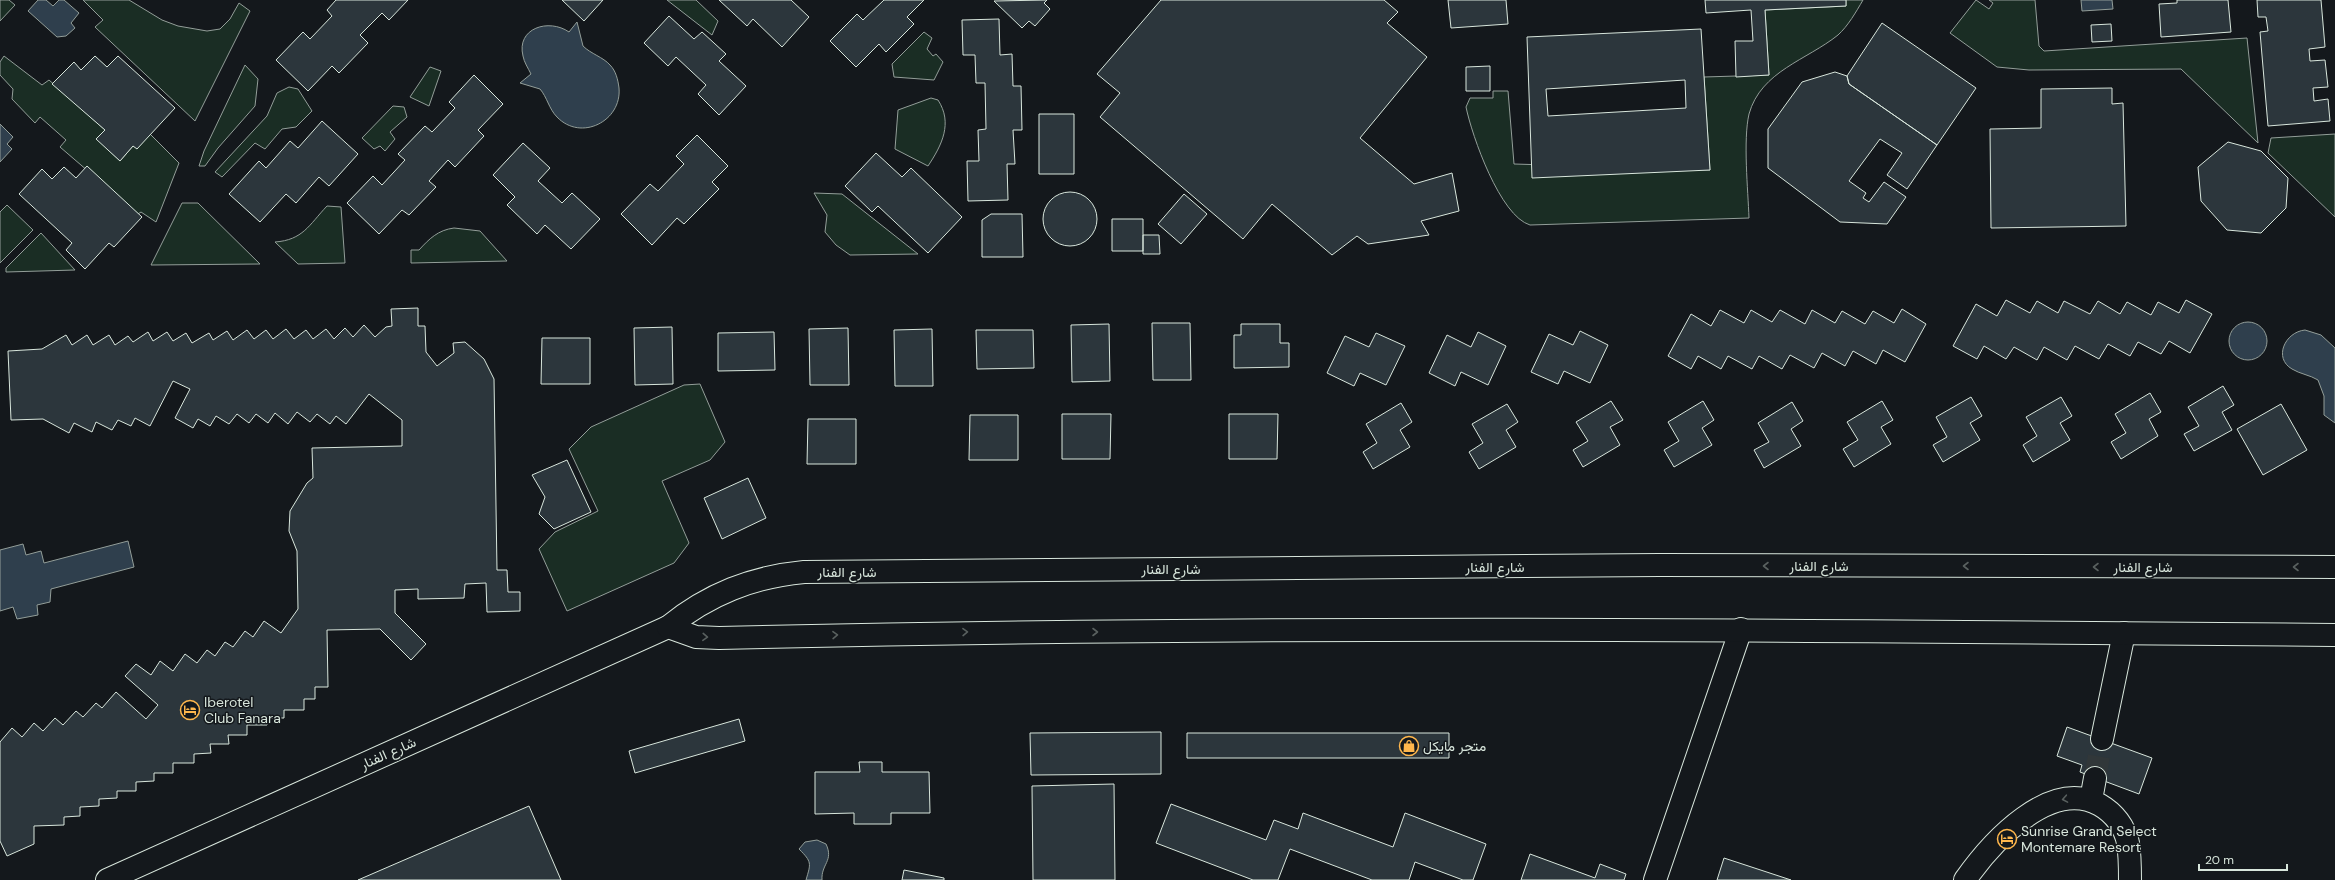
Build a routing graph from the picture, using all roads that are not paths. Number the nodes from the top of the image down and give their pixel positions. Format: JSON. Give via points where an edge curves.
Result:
{"nodes":[{"id":1,"x":2335,"y":567,"type":"edge"},
{"id":2,"x":668,"y":627,"type":"junction"},
{"id":3,"x":1741,"y":629,"type":"junction"},
{"id":4,"x":2124,"y":633,"type":"junction"},
{"id":5,"x":2335,"y":635,"type":"edge"},
{"id":6,"x":2102,"y":739,"type":"tunnel mouth"},
{"id":7,"x":2095,"y":778,"type":"tunnel mouth"},
{"id":8,"x":2091,"y":800,"type":"junction"},
{"id":9,"x":107,"y":880,"type":"edge"},
{"id":10,"x":1655,"y":880,"type":"edge"},
{"id":11,"x":1965,"y":880,"type":"edge"},
{"id":12,"x":2130,"y":880,"type":"edge"}],
"edges":[{"from":1,"to":2,"type":"main road","name":"شارع الفنار","one_way":true,"via":[[1652,565],[804,572],[766,577],[740,584],[696,606]]},
{"from":2,"to":3,"type":"main road","one_way":true,"via":[[696,637],[719,638],[980,632]]},
{"from":2,"to":9,"type":"main road","name":"شارع الفنار"},
{"from":3,"to":4,"type":"main road"},
{"from":3,"to":10,"type":"main road"},
{"from":4,"to":5,"type":"main road"},
{"from":4,"to":6,"type":"main road"},
{"from":7,"to":8,"type":"main road"},
{"from":8,"to":11,"type":"main road","one_way":true,"via":[[2078,797],[2052,802],[2021,821],[1988,850]]},
{"from":8,"to":12,"type":"main road","via":[[2108,810],[2121,825],[2128,843]]}]}
